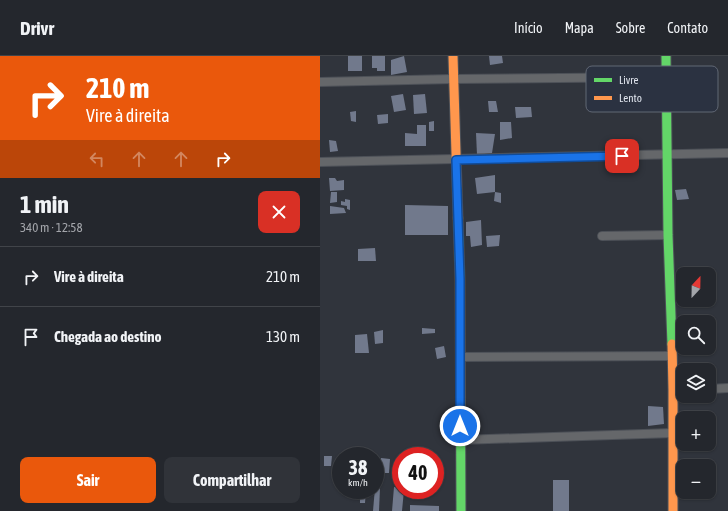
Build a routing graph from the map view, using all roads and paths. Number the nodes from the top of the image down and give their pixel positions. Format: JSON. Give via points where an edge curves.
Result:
{"nodes":[{"id":1,"x":453,"y":56,"type":"edge"},
{"id":2,"x":586,"y":78,"type":"edge"},
{"id":3,"x":453,"y":79,"type":"junction"},
{"id":4,"x":320,"y":82,"type":"edge"},
{"id":5,"x":667,"y":112,"type":"edge"},
{"id":6,"x":728,"y":153,"type":"edge"},
{"id":7,"x":668,"y":155,"type":"junction"},
{"id":8,"x":456,"y":160,"type":"junction"},
{"id":9,"x":320,"y":162,"type":"edge"},
{"id":10,"x":668,"y":235,"type":"junction"},
{"id":11,"x":602,"y":236,"type":"dead end"},
{"id":12,"x":672,"y":356,"type":"junction"},
{"id":13,"x":460,"y":357,"type":"junction"},
{"id":14,"x":716,"y":388,"type":"edge"},
{"id":15,"x":728,"y":388,"type":"edge"},
{"id":16,"x":673,"y":390,"type":"joint"},
{"id":17,"x":673,"y":433,"type":"junction"},
{"id":18,"x":460,"y":440,"type":"junction"},
{"id":19,"x":461,"y":511,"type":"edge"},
{"id":20,"x":673,"y":511,"type":"edge"}],
"edges":[{"from":1,"to":3,"type":"street"},
{"from":2,"to":3,"type":"street"},
{"from":3,"to":4,"type":"street"},
{"from":3,"to":8,"type":"street"},
{"from":5,"to":7,"type":"street"},
{"from":6,"to":7,"type":"street"},
{"from":7,"to":8,"type":"street"},
{"from":7,"to":10,"type":"street"},
{"from":8,"to":9,"type":"street"},
{"from":8,"to":13,"type":"street"},
{"from":10,"to":11,"type":"street"},
{"from":10,"to":12,"type":"street"},
{"from":12,"to":13,"type":"street"},
{"from":12,"to":16,"type":"street"},
{"from":13,"to":18,"type":"street"},
{"from":14,"to":15,"type":"street"},
{"from":16,"to":17,"type":"street"},
{"from":17,"to":18,"type":"street"},
{"from":17,"to":20,"type":"street"},
{"from":18,"to":19,"type":"street"}]}
